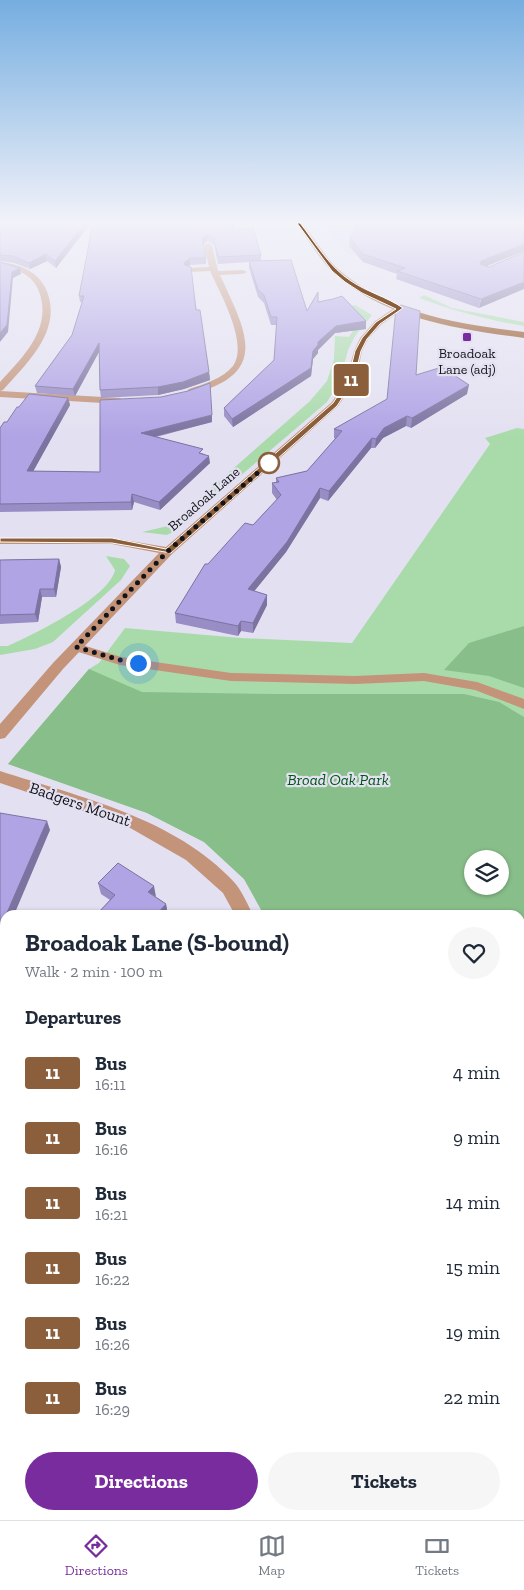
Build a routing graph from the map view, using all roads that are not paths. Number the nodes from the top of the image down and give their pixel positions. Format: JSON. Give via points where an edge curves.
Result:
{"nodes":[{"id":1,"x":46,"y":294,"type":"edge"},
{"id":2,"x":225,"y":294,"type":"edge"},
{"id":3,"x":368,"y":294,"type":"edge"},
{"id":4,"x":400,"y":308,"type":"junction"},
{"id":5,"x":524,"y":335,"type":"edge"},
{"id":6,"x":0,"y":388,"type":"edge"},
{"id":7,"x":0,"y":394,"type":"edge"},
{"id":8,"x":184,"y":394,"type":"edge"},
{"id":9,"x":130,"y":402,"type":"edge"},
{"id":10,"x":0,"y":541,"type":"edge"},
{"id":11,"x":168,"y":551,"type":"junction"},
{"id":12,"x":76,"y":647,"type":"junction"},
{"id":13,"x":524,"y":704,"type":"edge"},
{"id":14,"x":0,"y":734,"type":"edge"},
{"id":15,"x":0,"y":777,"type":"edge"},
{"id":16,"x":241,"y":910,"type":"edge"}],
"edges":[{"from":1,"to":6,"type":"street","via":[[48,316],[42,334]]},
{"from":2,"to":8,"type":"street","via":[[236,319],[242,351],[239,364],[212,385]]},
{"from":3,"to":4,"type":"highway"},
{"from":4,"to":5,"type":"highway","via":[[464,326]]},
{"from":4,"to":11,"type":"street","name":"Broadoak Lane","via":[[378,323],[364,338],[351,380],[335,404]]},
{"from":7,"to":9,"type":"street"},
{"from":10,"to":11,"type":"street","via":[[112,541]]},
{"from":11,"to":12,"type":"street","name":"Broadoak Lane"},
{"from":12,"to":13,"type":"lane","via":[[120,660],[231,677],[355,680],[424,677],[476,686]]},
{"from":12,"to":14,"type":"street","name":"Broadoak Lane"},
{"from":15,"to":16,"type":"street","name":"Badgers Mount","via":[[131,820],[192,855],[228,888]]}]}
